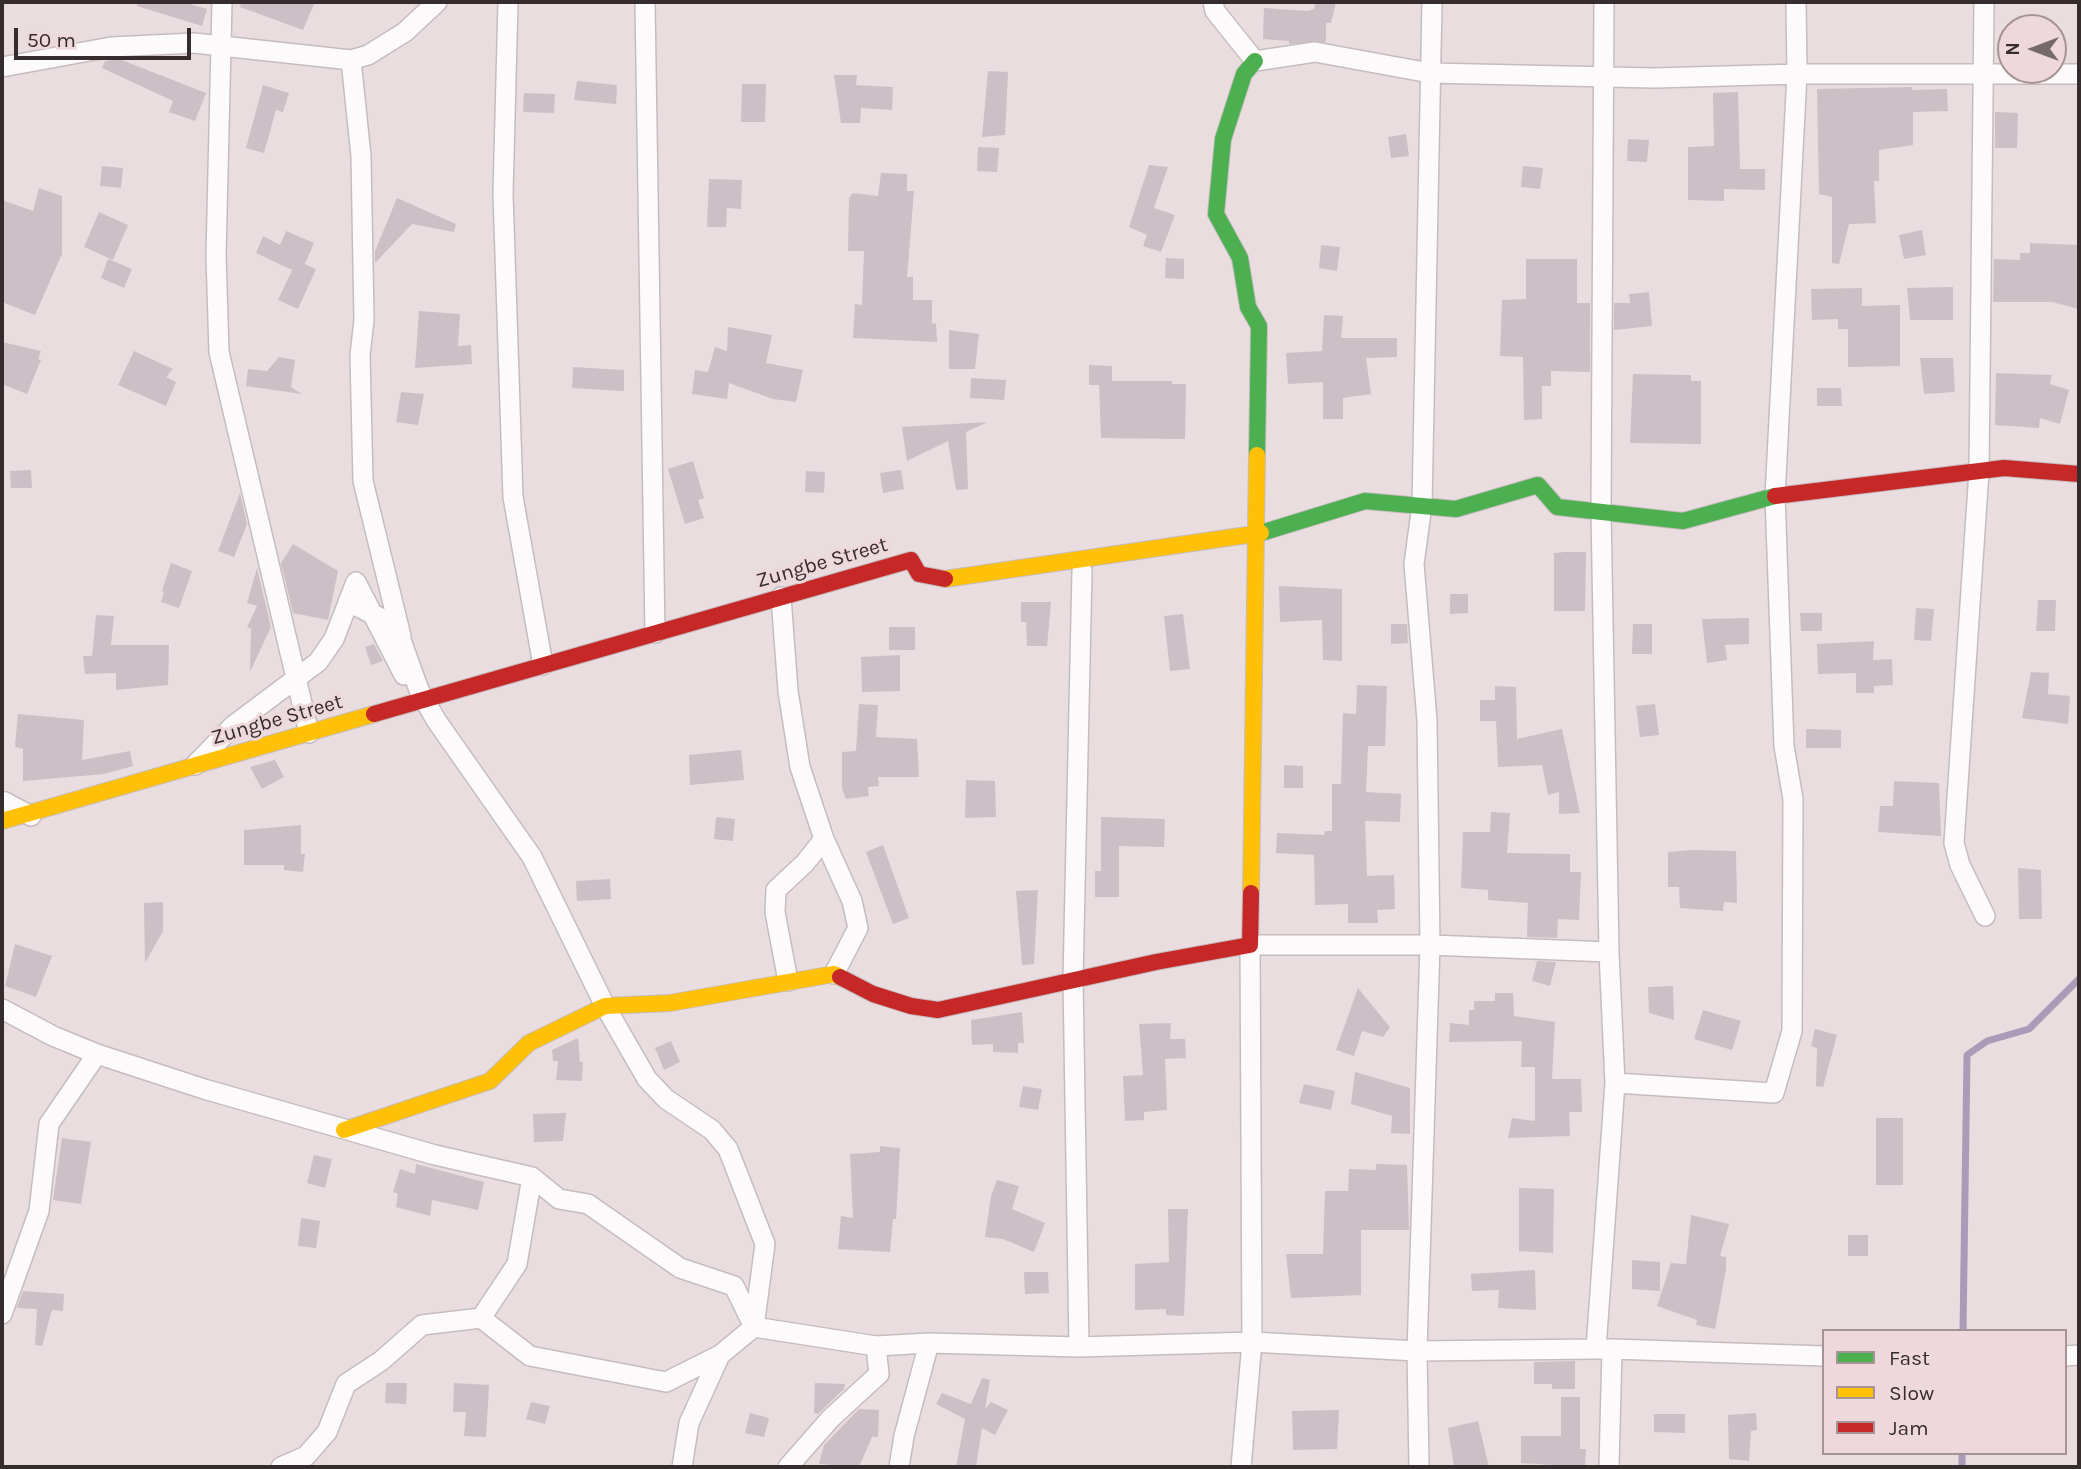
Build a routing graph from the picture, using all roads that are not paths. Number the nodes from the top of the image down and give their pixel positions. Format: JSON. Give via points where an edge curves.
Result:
{"nodes":[{"id":1,"x":222,"y":2,"type":"edge"},
{"id":2,"x":438,"y":2,"type":"edge"},
{"id":3,"x":508,"y":2,"type":"edge"},
{"id":4,"x":645,"y":2,"type":"edge"},
{"id":5,"x":1213,"y":2,"type":"edge"},
{"id":6,"x":1432,"y":2,"type":"edge"},
{"id":7,"x":1604,"y":2,"type":"edge"},
{"id":8,"x":1796,"y":2,"type":"edge"},
{"id":9,"x":1984,"y":2,"type":"edge"},
{"id":10,"x":222,"y":47,"type":"junction"},
{"id":11,"x":351,"y":60,"type":"junction"},
{"id":12,"x":1255,"y":61,"type":"junction"},
{"id":13,"x":2,"y":67,"type":"edge"},
{"id":14,"x":1430,"y":73,"type":"junction"},
{"id":15,"x":1797,"y":74,"type":"junction"},
{"id":16,"x":2079,"y":74,"type":"edge"},
{"id":17,"x":1984,"y":75,"type":"junction"},
{"id":18,"x":1603,"y":76,"type":"junction"},
{"id":19,"x":1979,"y":471,"type":"junction"},
{"id":20,"x":2079,"y":474,"type":"edge"},
{"id":21,"x":1775,"y":496,"type":"junction"},
{"id":22,"x":1422,"y":505,"type":"junction"},
{"id":23,"x":1601,"y":511,"type":"junction"},
{"id":24,"x":1255,"y":535,"type":"junction"},
{"id":25,"x":1082,"y":571,"type":"dead end"},
{"id":26,"x":781,"y":597,"type":"junction"},
{"id":27,"x":348,"y":602,"type":"junction"},
{"id":28,"x":655,"y":634,"type":"junction"},
{"id":29,"x":543,"y":665,"type":"junction"},
{"id":30,"x":417,"y":702,"type":"junction"},
{"id":31,"x":309,"y":733,"type":"junction"},
{"id":32,"x":2,"y":805,"type":"edge"},
{"id":33,"x":2,"y":821,"type":"edge"},
{"id":34,"x":824,"y":839,"type":"junction"},
{"id":35,"x":1985,"y":916,"type":"dead end"},
{"id":36,"x":1250,"y":945,"type":"junction"},
{"id":37,"x":1430,"y":945,"type":"junction"},
{"id":38,"x":1609,"y":952,"type":"junction"},
{"id":39,"x":834,"y":974,"type":"junction"},
{"id":40,"x":1073,"y":979,"type":"junction"},
{"id":41,"x":788,"y":981,"type":"junction"},
{"id":42,"x":605,"y":1006,"type":"junction"},
{"id":43,"x":2,"y":1009,"type":"edge"},
{"id":44,"x":11,"y":1019,"type":"edge"},
{"id":45,"x":97,"y":1054,"type":"junction"},
{"id":46,"x":1615,"y":1083,"type":"junction"},
{"id":47,"x":344,"y":1130,"type":"junction"},
{"id":48,"x":532,"y":1177,"type":"junction"},
{"id":49,"x":2,"y":1314,"type":"edge"},
{"id":50,"x":481,"y":1318,"type":"junction"},
{"id":51,"x":754,"y":1327,"type":"junction"},
{"id":52,"x":1252,"y":1342,"type":"junction"},
{"id":53,"x":929,"y":1343,"type":"junction"},
{"id":54,"x":876,"y":1346,"type":"junction"},
{"id":55,"x":1079,"y":1347,"type":"junction"},
{"id":56,"x":1604,"y":1349,"type":"junction"},
{"id":57,"x":1417,"y":1351,"type":"junction"},
{"id":58,"x":720,"y":1355,"type":"junction"},
{"id":59,"x":1822,"y":1356,"type":"edge"},
{"id":60,"x":281,"y":1467,"type":"edge"},
{"id":61,"x":682,"y":1467,"type":"edge"},
{"id":62,"x":788,"y":1467,"type":"edge"},
{"id":63,"x":899,"y":1467,"type":"edge"},
{"id":64,"x":1241,"y":1467,"type":"edge"},
{"id":65,"x":1419,"y":1467,"type":"edge"},
{"id":66,"x":1609,"y":1467,"type":"edge"}],
"edges":[{"from":1,"to":10,"type":"street"},
{"from":2,"to":11,"type":"street","via":[[405,32]]},
{"from":3,"to":29,"type":"street","via":[[503,194],[513,497]]},
{"from":4,"to":28,"type":"street"},
{"from":5,"to":12,"type":"street","via":[[1215,11]]},
{"from":6,"to":14,"type":"street"},
{"from":7,"to":18,"type":"street"},
{"from":8,"to":15,"type":"street"},
{"from":9,"to":17,"type":"street"},
{"from":10,"to":11,"type":"street"},
{"from":10,"to":13,"type":"street","via":[[194,43],[111,47]]},
{"from":10,"to":31,"type":"street","via":[[216,243],[219,352]]},
{"from":11,"to":30,"type":"street","via":[[361,156],[363,481]]},
{"from":12,"to":14,"type":"street","via":[[1315,52]]},
{"from":12,"to":24,"type":"street","via":[[1244,74],[1223,139],[1216,214],[1240,258],[1248,307],[1259,326]]},
{"from":14,"to":18,"type":"street"},
{"from":14,"to":22,"type":"street"},
{"from":15,"to":17,"type":"street"},
{"from":15,"to":18,"type":"street"},
{"from":15,"to":21,"type":"street"},
{"from":16,"to":17,"type":"street"},
{"from":17,"to":19,"type":"street"},
{"from":18,"to":23,"type":"street"},
{"from":19,"to":20,"type":"street","name":"Zungbe Street","via":[[2004,468]]},
{"from":19,"to":21,"type":"street","name":"Zungbe Street"},
{"from":19,"to":35,"type":"street","via":[[1954,843]]},
{"from":21,"to":23,"type":"street","name":"Zungbe Street","via":[[1683,521]]},
{"from":21,"to":46,"type":"street","via":[[1784,746],[1793,799],[1792,1031],[1774,1093]]},
{"from":22,"to":23,"type":"street","name":"Zungbe Street","via":[[1456,509],[1538,485],[1557,507]]},
{"from":22,"to":24,"type":"street","name":"Zungbe Street","via":[[1365,502]]},
{"from":22,"to":37,"type":"street","via":[[1415,565],[1427,720]]},
{"from":23,"to":38,"type":"street"},
{"from":24,"to":26,"type":"street","name":"Zungbe Street","via":[[947,579],[919,574],[911,560]]},
{"from":24,"to":36,"type":"street"},
{"from":25,"to":40,"type":"street"},
{"from":26,"to":28,"type":"street","name":"Zungbe Street"},
{"from":26,"to":34,"type":"street","via":[[800,767]]},
{"from":27,"to":30,"type":"street","via":[[356,582]]},
{"from":27,"to":32,"type":"street","via":[[334,639],[318,662],[234,725],[184,778],[50,820],[28,816],[5,802]]},
{"from":27,"to":42,"type":"street","via":[[397,629],[419,690],[532,857]]},
{"from":28,"to":29,"type":"street","name":"Zungbe Street"},
{"from":29,"to":30,"type":"street","name":"Zungbe Street"},
{"from":30,"to":31,"type":"street","name":"Zungbe Street"},
{"from":31,"to":33,"type":"street","name":"Zungbe Street"},
{"from":34,"to":39,"type":"street","via":[[852,901],[858,928]]},
{"from":34,"to":41,"type":"street","via":[[776,890],[775,912]]},
{"from":36,"to":37,"type":"street"},
{"from":36,"to":40,"type":"street"},
{"from":36,"to":52,"type":"street"},
{"from":37,"to":38,"type":"street"},
{"from":37,"to":57,"type":"street"},
{"from":38,"to":46,"type":"street"},
{"from":39,"to":40,"type":"street","via":[[873,994],[938,1010]]},
{"from":39,"to":41,"type":"street"},
{"from":40,"to":55,"type":"street"},
{"from":41,"to":42,"type":"street","via":[[670,1003]]},
{"from":42,"to":47,"type":"street","via":[[529,1043],[490,1081]]},
{"from":42,"to":51,"type":"street","via":[[656,1091],[712,1130],[728,1149],[765,1244]]},
{"from":43,"to":44,"type":"street"},
{"from":44,"to":45,"type":"street"},
{"from":45,"to":47,"type":"street"},
{"from":45,"to":49,"type":"street","via":[[49,1124],[39,1211]]},
{"from":46,"to":56,"type":"street"},
{"from":47,"to":48,"type":"street"},
{"from":48,"to":50,"type":"street","via":[[517,1264]]},
{"from":48,"to":51,"type":"street","via":[[559,1199],[588,1204],[680,1268],[734,1286]]},
{"from":50,"to":58,"type":"street","via":[[530,1356],[666,1382]]},
{"from":50,"to":60,"type":"street","via":[[422,1325],[381,1362],[346,1384],[327,1432],[306,1456]]},
{"from":51,"to":54,"type":"street"},
{"from":51,"to":58,"type":"street"},
{"from":52,"to":55,"type":"street"},
{"from":52,"to":57,"type":"street"},
{"from":52,"to":64,"type":"street"},
{"from":53,"to":54,"type":"street"},
{"from":53,"to":55,"type":"street"},
{"from":53,"to":63,"type":"street"},
{"from":54,"to":62,"type":"street","via":[[879,1374]]},
{"from":56,"to":57,"type":"street"},
{"from":56,"to":59,"type":"street"},
{"from":56,"to":66,"type":"street"},
{"from":57,"to":65,"type":"street"},
{"from":58,"to":61,"type":"street","via":[[690,1423]]}]}
